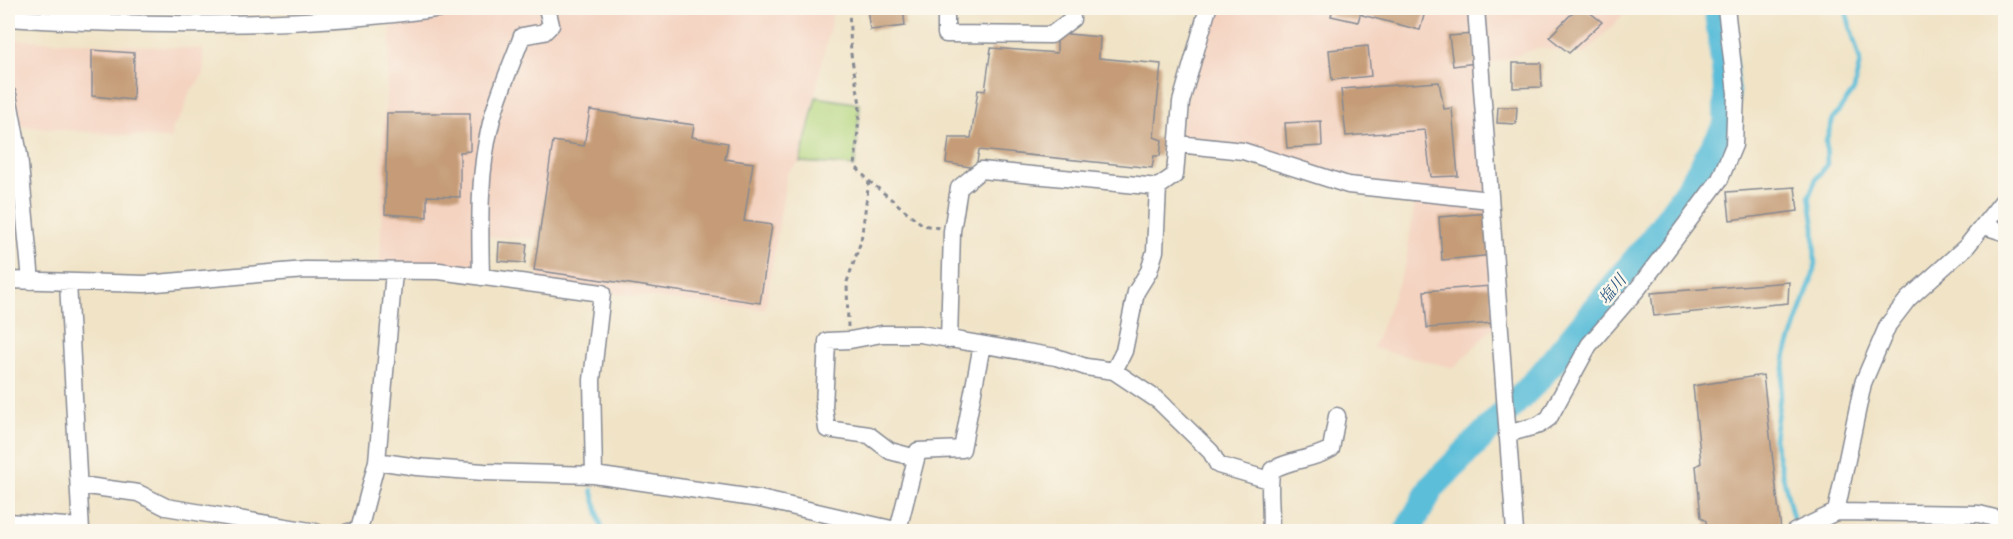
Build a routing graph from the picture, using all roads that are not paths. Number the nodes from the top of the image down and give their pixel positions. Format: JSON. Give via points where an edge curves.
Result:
{"nodes":[{"id":1,"x":443,"y":8,"type":"edge"},
{"id":2,"x":547,"y":8,"type":"edge"},
{"id":3,"x":946,"y":8,"type":"edge"},
{"id":4,"x":1071,"y":8,"type":"edge"},
{"id":5,"x":1208,"y":8,"type":"edge"},
{"id":6,"x":1476,"y":8,"type":"edge"},
{"id":7,"x":1726,"y":8,"type":"edge"},
{"id":8,"x":8,"y":18,"type":"edge"},
{"id":9,"x":8,"y":95,"type":"edge"},
{"id":10,"x":1178,"y":144,"type":"junction"},
{"id":11,"x":1158,"y":187,"type":"junction"},
{"id":12,"x":2006,"y":197,"type":"edge"},
{"id":13,"x":1491,"y":200,"type":"junction"},
{"id":14,"x":1984,"y":226,"type":"junction"},
{"id":15,"x":2006,"y":234,"type":"edge"},
{"id":16,"x":394,"y":272,"type":"junction"},
{"id":17,"x":481,"y":277,"type":"junction"},
{"id":18,"x":8,"y":280,"type":"edge"},
{"id":19,"x":31,"y":281,"type":"junction"},
{"id":20,"x":68,"y":282,"type":"junction"},
{"id":21,"x":949,"y":340,"type":"junction"},
{"id":22,"x":982,"y":345,"type":"junction"},
{"id":23,"x":1114,"y":371,"type":"junction"},
{"id":24,"x":1338,"y":416,"type":"dead end"},
{"id":25,"x":1507,"y":434,"type":"junction"},
{"id":26,"x":916,"y":458,"type":"junction"},
{"id":27,"x":377,"y":461,"type":"junction"},
{"id":28,"x":594,"y":475,"type":"junction"},
{"id":29,"x":1269,"y":480,"type":"junction"},
{"id":30,"x":80,"y":485,"type":"junction"},
{"id":31,"x":1836,"y":512,"type":"junction"},
{"id":32,"x":2006,"y":521,"type":"edge"},
{"id":33,"x":8,"y":522,"type":"edge"},
{"id":34,"x":81,"y":529,"type":"edge"},
{"id":35,"x":1798,"y":529,"type":"edge"},
{"id":36,"x":316,"y":531,"type":"edge"},
{"id":37,"x":348,"y":531,"type":"edge"},
{"id":38,"x":901,"y":531,"type":"edge"},
{"id":39,"x":1270,"y":531,"type":"edge"},
{"id":40,"x":1515,"y":531,"type":"edge"}],
"edges":[{"from":1,"to":8,"type":"street","via":[[350,19],[254,24],[99,24]]},
{"from":2,"to":17,"type":"street","via":[[551,25],[544,32],[522,36],[491,122],[480,219]]},
{"from":3,"to":4,"type":"street","via":[[946,34],[1051,35],[1072,19]]},
{"from":5,"to":10,"type":"street","via":[[1181,102]]},
{"from":6,"to":13,"type":"street"},
{"from":7,"to":25,"type":"street","via":[[1736,93],[1734,145],[1720,179],[1590,345],[1549,418]]},
{"from":9,"to":19,"type":"street","via":[[19,155]]},
{"from":10,"to":11,"type":"street","via":[[1175,176]]},
{"from":10,"to":13,"type":"street","via":[[1243,151],[1348,185]]},
{"from":11,"to":21,"type":"street","via":[[981,170],[959,188],[952,231]]},
{"from":11,"to":23,"type":"street","via":[[1155,251],[1137,292],[1125,351]]},
{"from":12,"to":14,"type":"street"},
{"from":13,"to":25,"type":"street"},
{"from":14,"to":15,"type":"street"},
{"from":14,"to":31,"type":"street","via":[[1908,299],[1888,325],[1863,382]]},
{"from":16,"to":17,"type":"street","via":[[439,271]]},
{"from":16,"to":20,"type":"street","via":[[305,270],[145,284]]},
{"from":16,"to":27,"type":"street"},
{"from":17,"to":28,"type":"street","via":[[602,293],[592,380]]},
{"from":18,"to":19,"type":"street"},
{"from":19,"to":20,"type":"street"},
{"from":20,"to":30,"type":"street"},
{"from":21,"to":22,"type":"street"},
{"from":21,"to":26,"type":"street","via":[[920,334],[882,334],[827,341],[827,429],[869,435],[890,451]]},
{"from":22,"to":23,"type":"street"},
{"from":22,"to":26,"type":"street","via":[[962,449],[918,451]]},
{"from":23,"to":29,"type":"street","via":[[1159,401],[1211,452],[1218,465]]},
{"from":24,"to":29,"type":"street","via":[[1331,449],[1317,458],[1282,464],[1272,470]]},
{"from":25,"to":40,"type":"street"},
{"from":26,"to":38,"type":"street"},
{"from":27,"to":28,"type":"street","via":[[484,472]]},
{"from":27,"to":37,"type":"street","via":[[359,530]]},
{"from":28,"to":38,"type":"street","via":[[760,499]]},
{"from":29,"to":39,"type":"street"},
{"from":30,"to":34,"type":"street"},
{"from":30,"to":36,"type":"street","via":[[138,493],[166,507]]},
{"from":31,"to":32,"type":"street","via":[[1979,514]]},
{"from":31,"to":35,"type":"street"},
{"from":33,"to":34,"type":"street"}]}
